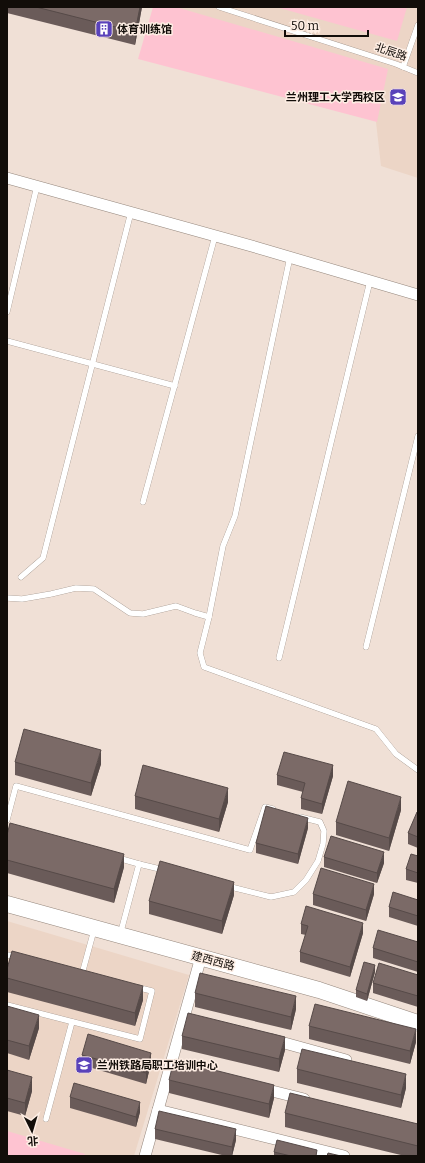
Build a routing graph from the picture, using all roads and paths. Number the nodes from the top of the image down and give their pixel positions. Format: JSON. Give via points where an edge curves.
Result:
{"nodes":[{"id":1,"x":219,"y":7,"type":"edge"},
{"id":2,"x":418,"y":25,"type":"edge"},
{"id":3,"x":404,"y":67,"type":"junction"},
{"id":4,"x":418,"y":73,"type":"edge"},
{"id":5,"x":7,"y":178,"type":"edge"},
{"id":6,"x":37,"y":186,"type":"junction"},
{"id":7,"x":131,"y":212,"type":"junction"},
{"id":8,"x":215,"y":236,"type":"junction"},
{"id":9,"x":290,"y":257,"type":"junction"},
{"id":10,"x":370,"y":281,"type":"junction"},
{"id":11,"x":418,"y":296,"type":"edge"},
{"id":12,"x":7,"y":312,"type":"edge"},
{"id":13,"x":7,"y":341,"type":"edge"},
{"id":14,"x":93,"y":364,"type":"junction"},
{"id":15,"x":175,"y":386,"type":"junction"},
{"id":16,"x":418,"y":436,"type":"edge"},
{"id":17,"x":143,"y":502,"type":"dead end"},
{"id":18,"x":21,"y":577,"type":"dead end"},
{"id":19,"x":7,"y":598,"type":"edge"},
{"id":20,"x":209,"y":617,"type":"junction"},
{"id":21,"x":366,"y":647,"type":"dead end"},
{"id":22,"x":279,"y":658,"type":"dead end"},
{"id":23,"x":418,"y":770,"type":"edge"},
{"id":24,"x":279,"y":810,"type":"edge"},
{"id":25,"x":292,"y":814,"type":"edge"},
{"id":26,"x":7,"y":820,"type":"edge"},
{"id":27,"x":110,"y":855,"type":"edge"},
{"id":28,"x":139,"y":864,"type":"junction"},
{"id":29,"x":170,"y":872,"type":"edge"},
{"id":30,"x":224,"y":886,"type":"edge"},
{"id":31,"x":7,"y":904,"type":"edge"},
{"id":32,"x":94,"y":928,"type":"junction"},
{"id":33,"x":120,"y":935,"type":"junction"},
{"id":34,"x":7,"y":955,"type":"edge"},
{"id":35,"x":201,"y":957,"type":"junction"},
{"id":36,"x":22,"y":958,"type":"edge"},
{"id":37,"x":75,"y":972,"type":"edge"},
{"id":38,"x":82,"y":974,"type":"junction"},
{"id":39,"x":89,"y":975,"type":"edge"},
{"id":40,"x":131,"y":986,"type":"edge"},
{"id":41,"x":7,"y":1005,"type":"edge"},
{"id":42,"x":72,"y":1022,"type":"junction"},
{"id":43,"x":418,"y":1023,"type":"edge"},
{"id":44,"x":261,"y":1037,"type":"edge"},
{"id":45,"x":359,"y":1064,"type":"edge"},
{"id":46,"x":248,"y":1084,"type":"edge"},
{"id":47,"x":317,"y":1103,"type":"edge"},
{"id":48,"x":158,"y":1110,"type":"junction"},
{"id":49,"x":46,"y":1119,"type":"dead end"},
{"id":50,"x":145,"y":1156,"type":"edge"},
{"id":51,"x":344,"y":1156,"type":"edge"}],
"edges":[{"from":1,"to":3,"type":"lane","name":"北辰路"},
{"from":2,"to":3,"type":"lane"},
{"from":3,"to":4,"type":"lane","name":"北辰路"},
{"from":5,"to":6,"type":"street"},
{"from":6,"to":7,"type":"street"},
{"from":6,"to":12,"type":"lane"},
{"from":7,"to":8,"type":"street"},
{"from":7,"to":14,"type":"lane"},
{"from":8,"to":9,"type":"street"},
{"from":8,"to":15,"type":"lane"},
{"from":9,"to":10,"type":"street"},
{"from":9,"to":20,"type":"lane","via":[[235,516],[223,546]]},
{"from":10,"to":11,"type":"street"},
{"from":10,"to":22,"type":"lane"},
{"from":13,"to":14,"type":"lane"},
{"from":14,"to":15,"type":"lane"},
{"from":14,"to":18,"type":"lane","via":[[43,558]]},
{"from":15,"to":17,"type":"lane"},
{"from":16,"to":21,"type":"lane"},
{"from":19,"to":20,"type":"lane","via":[[22,599],[76,588],[94,589],[130,613],[143,614],[176,606]]},
{"from":20,"to":23,"type":"lane","via":[[200,653],[204,667],[376,729],[396,754]]},
{"from":24,"to":26,"type":"lane","via":[[265,806],[250,850],[16,786]]},
{"from":25,"to":30,"type":"lane","via":[[320,822],[324,831],[318,861],[306,880],[294,892],[271,897]]},
{"from":27,"to":28,"type":"lane"},
{"from":28,"to":29,"type":"lane"},
{"from":28,"to":33,"type":"lane"},
{"from":31,"to":32,"type":"street","name":"建西西路"},
{"from":32,"to":33,"type":"street","name":"建西西路"},
{"from":32,"to":38,"type":"lane"},
{"from":33,"to":35,"type":"street","name":"建西西路"},
{"from":34,"to":36,"type":"lane"},
{"from":35,"to":43,"type":"street","name":"建西西路","via":[[318,990]]},
{"from":35,"to":48,"type":"street","via":[[175,1065]]},
{"from":37,"to":38,"type":"lane"},
{"from":38,"to":39,"type":"lane"},
{"from":40,"to":42,"type":"lane","via":[[152,991],[140,1039]]},
{"from":41,"to":42,"type":"lane"},
{"from":42,"to":49,"type":"lane"},
{"from":44,"to":45,"type":"street"},
{"from":46,"to":47,"type":"street"},
{"from":48,"to":50,"type":"street"},
{"from":48,"to":51,"type":"street"}]}
